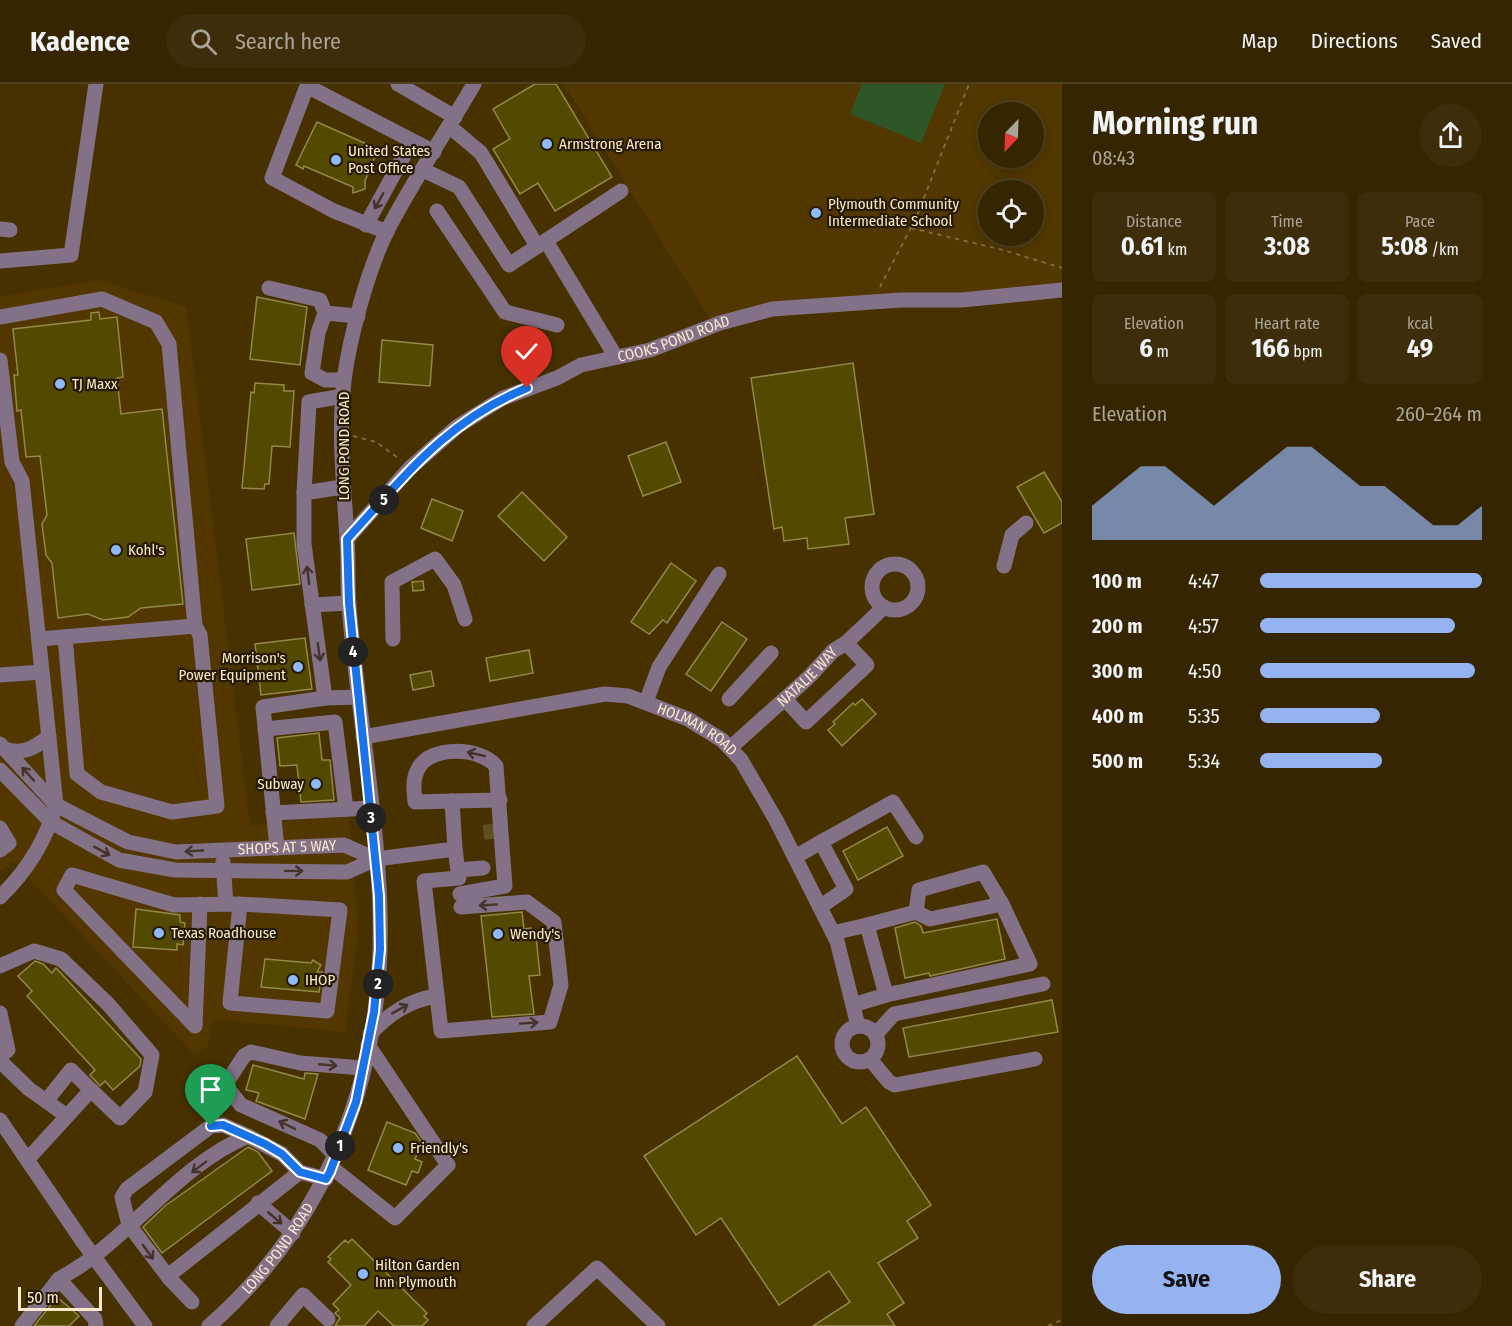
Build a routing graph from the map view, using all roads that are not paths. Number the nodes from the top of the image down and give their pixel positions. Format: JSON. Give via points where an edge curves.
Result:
{"nodes":[{"id":1,"x":96,"y":84,"type":"edge"},
{"id":2,"x":398,"y":84,"type":"edge"},
{"id":3,"x":474,"y":84,"type":"edge"},
{"id":4,"x":417,"y":90,"type":"edge"},
{"id":5,"x":452,"y":122,"type":"junction"},
{"id":6,"x":412,"y":141,"type":"junction"},
{"id":7,"x":434,"y":152,"type":"junction"},
{"id":8,"x":423,"y":171,"type":"junction"},
{"id":9,"x":621,"y":191,"type":"dead end"},
{"id":10,"x":437,"y":211,"type":"dead end"},
{"id":11,"x":366,"y":225,"type":"junction"},
{"id":12,"x":387,"y":232,"type":"junction"},
{"id":13,"x":542,"y":243,"type":"junction"},
{"id":14,"x":0,"y":261,"type":"edge"},
{"id":15,"x":269,"y":288,"type":"dead end"},
{"id":16,"x":1062,"y":290,"type":"edge"},
{"id":17,"x":325,"y":313,"type":"junction"},
{"id":18,"x":358,"y":316,"type":"junction"},
{"id":19,"x":0,"y":317,"type":"edge"},
{"id":20,"x":557,"y":325,"type":"dead end"},
{"id":21,"x":616,"y":357,"type":"junction"},
{"id":22,"x":0,"y":360,"type":"edge"},
{"id":23,"x":344,"y":380,"type":"junction"},
{"id":24,"x":343,"y":396,"type":"junction"},
{"id":25,"x":342,"y":488,"type":"junction"},
{"id":26,"x":304,"y":493,"type":"junction"},
{"id":27,"x":1026,"y":523,"type":"dead end"},
{"id":28,"x":347,"y":539,"type":"junction"},
{"id":29,"x":1004,"y":566,"type":"dead end"},
{"id":30,"x":719,"y":574,"type":"dead end"},
{"id":31,"x":349,"y":603,"type":"junction"},
{"id":32,"x":312,"y":605,"type":"junction"},
{"id":33,"x":884,"y":607,"type":"dead end"},
{"id":34,"x":465,"y":619,"type":"dead end"},
{"id":35,"x":195,"y":626,"type":"junction"},
{"id":36,"x":65,"y":637,"type":"junction"},
{"id":37,"x":39,"y":639,"type":"junction"},
{"id":38,"x":393,"y":639,"type":"dead end"},
{"id":39,"x":846,"y":643,"type":"junction"},
{"id":40,"x":771,"y":653,"type":"dead end"},
{"id":41,"x":42,"y":672,"type":"junction"},
{"id":42,"x":0,"y":675,"type":"edge"},
{"id":43,"x":359,"y":697,"type":"junction"},
{"id":44,"x":326,"y":698,"type":"junction"},
{"id":45,"x":729,"y":699,"type":"dead end"},
{"id":46,"x":785,"y":699,"type":"junction"},
{"id":47,"x":646,"y":702,"type":"junction"},
{"id":48,"x":266,"y":729,"type":"junction"},
{"id":49,"x":49,"y":736,"type":"junction"},
{"id":50,"x":363,"y":736,"type":"junction"},
{"id":51,"x":2,"y":746,"type":"edge"},
{"id":52,"x":730,"y":748,"type":"junction"},
{"id":53,"x":365,"y":755,"type":"junction"},
{"id":54,"x":340,"y":756,"type":"junction"},
{"id":55,"x":0,"y":770,"type":"edge"},
{"id":56,"x":452,"y":801,"type":"junction"},
{"id":57,"x":500,"y":802,"type":"junction"},
{"id":58,"x":56,"y":805,"type":"junction"},
{"id":59,"x":370,"y":808,"type":"junction"},
{"id":60,"x":346,"y":809,"type":"junction"},
{"id":61,"x":273,"y":813,"type":"junction"},
{"id":62,"x":51,"y":822,"type":"junction"},
{"id":63,"x":0,"y":828,"type":"edge"},
{"id":64,"x":916,"y":837,"type":"dead end"},
{"id":65,"x":820,"y":842,"type":"junction"},
{"id":66,"x":277,"y":848,"type":"junction"},
{"id":67,"x":455,"y":849,"type":"junction"},
{"id":68,"x":0,"y":850,"type":"edge"},
{"id":69,"x":223,"y":850,"type":"junction"},
{"id":70,"x":503,"y":852,"type":"junction"},
{"id":71,"x":795,"y":857,"type":"junction"},
{"id":72,"x":376,"y":859,"type":"junction"},
{"id":73,"x":483,"y":868,"type":"dead end"},
{"id":74,"x":224,"y":870,"type":"junction"},
{"id":75,"x":458,"y":870,"type":"junction"},
{"id":76,"x":506,"y":886,"type":"junction"},
{"id":77,"x":0,"y":897,"type":"edge"},
{"id":78,"x":527,"y":902,"type":"junction"},
{"id":79,"x":200,"y":904,"type":"junction"},
{"id":80,"x":233,"y":904,"type":"junction"},
{"id":81,"x":1002,"y":904,"type":"junction"},
{"id":82,"x":820,"y":907,"type":"junction"},
{"id":83,"x":916,"y":912,"type":"junction"},
{"id":84,"x":867,"y":925,"type":"junction"},
{"id":85,"x":833,"y":933,"type":"junction"},
{"id":86,"x":0,"y":966,"type":"edge"},
{"id":87,"x":1043,"y":984,"type":"dead end"},
{"id":88,"x":886,"y":995,"type":"junction"},
{"id":89,"x":437,"y":996,"type":"junction"},
{"id":90,"x":853,"y":1005,"type":"junction"},
{"id":91,"x":0,"y":1013,"type":"edge"},
{"id":92,"x":858,"y":1026,"type":"junction"},
{"id":93,"x":876,"y":1034,"type":"junction"},
{"id":94,"x":369,"y":1040,"type":"junction"},
{"id":95,"x":0,"y":1058,"type":"edge"},
{"id":96,"x":870,"y":1059,"type":"junction"},
{"id":97,"x":1035,"y":1059,"type":"dead end"},
{"id":98,"x":363,"y":1068,"type":"junction"},
{"id":99,"x":91,"y":1090,"type":"junction"},
{"id":100,"x":47,"y":1100,"type":"junction"},
{"id":101,"x":67,"y":1116,"type":"junction"},
{"id":102,"x":0,"y":1120,"type":"edge"},
{"id":103,"x":248,"y":1136,"type":"junction"},
{"id":104,"x":27,"y":1160,"type":"junction"},
{"id":105,"x":331,"y":1167,"type":"junction"},
{"id":106,"x":300,"y":1172,"type":"junction"},
{"id":107,"x":258,"y":1203,"type":"junction"},
{"id":108,"x":129,"y":1225,"type":"junction"},
{"id":109,"x":293,"y":1233,"type":"junction"},
{"id":110,"x":94,"y":1257,"type":"junction"},
{"id":111,"x":169,"y":1278,"type":"junction"},
{"id":112,"x":59,"y":1279,"type":"junction"},
{"id":113,"x":192,"y":1302,"type":"dead end"},
{"id":114,"x":328,"y":1319,"type":"dead end"},
{"id":115,"x":22,"y":1326,"type":"edge"},
{"id":116,"x":96,"y":1326,"type":"edge"},
{"id":117,"x":145,"y":1326,"type":"edge"},
{"id":118,"x":209,"y":1326,"type":"edge"},
{"id":119,"x":277,"y":1326,"type":"edge"},
{"id":120,"x":534,"y":1326,"type":"edge"},
{"id":121,"x":658,"y":1326,"type":"edge"}],
"edges":[{"from":1,"to":14,"type":"street","via":[[71,255]]},
{"from":2,"to":4,"type":"street"},
{"from":3,"to":5,"type":"street","name":"LONG POND ROAD"},
{"from":4,"to":5,"type":"street"},
{"from":5,"to":7,"type":"street","name":"LONG POND ROAD"},
{"from":5,"to":13,"type":"street","via":[[481,153]]},
{"from":6,"to":7,"type":"street"},
{"from":6,"to":11,"type":"street","one_way":true},
{"from":6,"to":11,"type":"street","via":[[307,86],[272,178]]},
{"from":7,"to":8,"type":"street","name":"LONG POND ROAD"},
{"from":8,"to":12,"type":"street","name":"LONG POND ROAD"},
{"from":8,"to":13,"type":"street","via":[[459,187],[508,265]]},
{"from":9,"to":13,"type":"street"},
{"from":10,"to":20,"type":"street","via":[[505,312]]},
{"from":11,"to":12,"type":"street"},
{"from":12,"to":18,"type":"street","name":"LONG POND ROAD"},
{"from":13,"to":21,"type":"street"},
{"from":15,"to":17,"type":"street","via":[[320,300]]},
{"from":16,"to":21,"type":"street","name":"COOKS POND ROAD","via":[[962,300],[873,301],[772,309],[700,330],[650,350]]},
{"from":17,"to":18,"type":"street"},
{"from":17,"to":23,"type":"street","via":[[312,373],[325,380]]},
{"from":18,"to":23,"type":"street","name":"LONG POND ROAD"},
{"from":19,"to":35,"type":"street","via":[[102,299],[156,322],[169,344]]},
{"from":21,"to":28,"type":"street","name":"COOKS POND ROAD","via":[[581,365],[503,398],[458,426],[410,468]]},
{"from":22,"to":37,"type":"street","via":[[12,462],[22,481]]},
{"from":23,"to":24,"type":"street","name":"LONG POND ROAD"},
{"from":24,"to":25,"type":"street","name":"LONG POND ROAD"},
{"from":24,"to":26,"type":"street","via":[[309,402]]},
{"from":25,"to":26,"type":"street"},
{"from":25,"to":28,"type":"street","name":"LONG POND ROAD"},
{"from":32,"to":26,"type":"street","one_way":true,"via":[[304,544]]},
{"from":27,"to":29,"type":"street","via":[[1012,535]]},
{"from":28,"to":31,"type":"street","name":"LONG POND ROAD"},
{"from":30,"to":47,"type":"street","via":[[659,667]]},
{"from":31,"to":32,"type":"street"},
{"from":31,"to":43,"type":"street","name":"LONG POND ROAD"},
{"from":32,"to":44,"type":"street","one_way":true},
{"from":33,"to":39,"type":"street","name":"NATALIE WAY"},
{"from":34,"to":38,"type":"street","via":[[454,585],[435,559],[392,582]]},
{"from":35,"to":36,"type":"street"},
{"from":35,"to":36,"type":"street","via":[[200,635],[217,806],[172,812],[101,792],[77,774]]},
{"from":36,"to":37,"type":"street"},
{"from":37,"to":41,"type":"street"},
{"from":39,"to":46,"type":"street","name":"NATALIE WAY"},
{"from":39,"to":46,"type":"street","via":[[867,665],[806,722]]},
{"from":40,"to":45,"type":"street"},
{"from":41,"to":42,"type":"street"},
{"from":41,"to":49,"type":"street"},
{"from":43,"to":44,"type":"street"},
{"from":43,"to":50,"type":"street","name":"LONG POND ROAD"},
{"from":44,"to":48,"type":"street","via":[[263,707]]},
{"from":46,"to":52,"type":"street","name":"NATALIE WAY"},
{"from":47,"to":50,"type":"street","name":"HOLMAN ROAD","via":[[616,694],[595,695]]},
{"from":47,"to":52,"type":"street","name":"HOLMAN ROAD","via":[[696,723]]},
{"from":48,"to":54,"type":"street","via":[[335,722]]},
{"from":48,"to":61,"type":"street"},
{"from":49,"to":51,"type":"street","via":[[39,745],[16,753]]},
{"from":49,"to":58,"type":"street"},
{"from":50,"to":53,"type":"street","name":"LONG POND ROAD"},
{"from":58,"to":51,"type":"street","name":"SHOPS AT 5 WAY","one_way":true},
{"from":52,"to":71,"type":"street","name":"HOLMAN ROAD","via":[[762,794]]},
{"from":53,"to":54,"type":"street"},
{"from":53,"to":59,"type":"street","name":"LONG POND ROAD"},
{"from":54,"to":60,"type":"street"},
{"from":55,"to":62,"type":"street","name":"SHOPS AT 5 WAY"},
{"from":56,"to":57,"type":"street"},
{"from":57,"to":56,"type":"street","one_way":true,"via":[[496,766],[484,755],[473,752],[437,755],[425,760],[417,770],[413,785],[415,801]]},
{"from":56,"to":67,"type":"street"},
{"from":57,"to":70,"type":"street"},
{"from":57,"to":70,"type":"street","via":[[491,815],[491,831],[492,846]]},
{"from":58,"to":62,"type":"street"},
{"from":69,"to":58,"type":"street","name":"SHOPS AT 5 WAY","one_way":true,"via":[[176,852],[128,842]]},
{"from":59,"to":60,"type":"street"},
{"from":59,"to":72,"type":"street","name":"LONG POND ROAD"},
{"from":60,"to":61,"type":"street"},
{"from":61,"to":66,"type":"street"},
{"from":62,"to":74,"type":"street","name":"SHOPS AT 5 WAY","one_way":true,"via":[[119,860],[176,870]]},
{"from":62,"to":77,"type":"street","via":[[18,880]]},
{"from":63,"to":68,"type":"street","via":[[9,843]]},
{"from":64,"to":65,"type":"street","via":[[893,802]]},
{"from":65,"to":71,"type":"street"},
{"from":65,"to":82,"type":"street","via":[[846,889]]},
{"from":66,"to":69,"type":"street","name":"SHOPS AT 5 WAY"},
{"from":66,"to":72,"type":"street","name":"SHOPS AT 5 WAY","via":[[344,845]]},
{"from":67,"to":72,"type":"street"},
{"from":67,"to":75,"type":"street"},
{"from":69,"to":74,"type":"street"},
{"from":70,"to":76,"type":"street"},
{"from":71,"to":82,"type":"street","name":"HOLMAN ROAD"},
{"from":74,"to":72,"type":"street","name":"SHOPS AT 5 WAY","one_way":true,"via":[[347,872]]},
{"from":72,"to":94,"type":"street","name":"LONG POND ROAD","via":[[380,949]]},
{"from":73,"to":75,"type":"street"},
{"from":74,"to":80,"type":"street"},
{"from":75,"to":89,"type":"street","via":[[459,878],[424,881]]},
{"from":76,"to":78,"type":"street"},
{"from":78,"to":76,"type":"street","one_way":true,"via":[[460,900]]},
{"from":89,"to":78,"type":"street","one_way":true,"via":[[441,1032],[550,1022],[561,985],[554,922]]},
{"from":79,"to":79,"type":"street","via":[[174,904],[72,875],[64,890],[195,1026]]},
{"from":79,"to":80,"type":"street"},
{"from":80,"to":80,"type":"street","via":[[340,910],[327,1011],[230,1003]]},
{"from":81,"to":83,"type":"street","via":[[930,919]]},
{"from":81,"to":83,"type":"street","via":[[983,872],[919,890]]},
{"from":81,"to":88,"type":"street","via":[[1030,964]]},
{"from":82,"to":85,"type":"street","name":"HOLMAN ROAD"},
{"from":83,"to":84,"type":"street"},
{"from":84,"to":85,"type":"street"},
{"from":84,"to":88,"type":"street"},
{"from":85,"to":90,"type":"street","name":"HOLMAN ROAD"},
{"from":86,"to":99,"type":"street","via":[[34,951],[61,959],[108,1004],[152,1055],[145,1092],[120,1118]]},
{"from":87,"to":93,"type":"street","via":[[894,1014]]},
{"from":88,"to":90,"type":"street"},
{"from":94,"to":89,"type":"street","one_way":true,"via":[[394,1011]]},
{"from":90,"to":92,"type":"street","name":"HOLMAN ROAD"},
{"from":91,"to":95,"type":"street","via":[[8,1050]]},
{"from":92,"to":93,"type":"street","via":[[868,1027]]},
{"from":92,"to":96,"type":"street","via":[[844,1035],[843,1049],[855,1061]]},
{"from":93,"to":96,"type":"street","via":[[878,1046]]},
{"from":94,"to":98,"type":"street","name":"LONG POND ROAD"},
{"from":94,"to":105,"type":"street","via":[[448,1165],[395,1218]]},
{"from":95,"to":100,"type":"street","via":[[29,1089]]},
{"from":96,"to":97,"type":"street","via":[[889,1082],[905,1085]]},
{"from":98,"to":105,"type":"street","name":"LONG POND ROAD","via":[[349,1126]]},
{"from":105,"to":98,"type":"street","one_way":true,"via":[[320,1140],[241,1105],[227,1082],[251,1052]]},
{"from":99,"to":100,"type":"street","via":[[71,1070]]},
{"from":99,"to":101,"type":"street"},
{"from":100,"to":101,"type":"street"},
{"from":101,"to":104,"type":"street"},
{"from":102,"to":104,"type":"street"},
{"from":103,"to":106,"type":"street","via":[[282,1154]]},
{"from":103,"to":108,"type":"street","one_way":true,"via":[[230,1144],[164,1193]]},
{"from":103,"to":108,"type":"street","via":[[223,1125],[211,1126],[168,1156],[122,1197]]},
{"from":104,"to":110,"type":"street"},
{"from":105,"to":106,"type":"street"},
{"from":105,"to":109,"type":"street","name":"LONG POND ROAD"},
{"from":106,"to":107,"type":"street"},
{"from":107,"to":109,"type":"street","one_way":true},
{"from":107,"to":111,"type":"street"},
{"from":108,"to":110,"type":"street"},
{"from":108,"to":111,"type":"street","one_way":true},
{"from":109,"to":118,"type":"street","name":"LONG POND ROAD","via":[[254,1282]]},
{"from":110,"to":112,"type":"street"},
{"from":110,"to":117,"type":"street"},
{"from":111,"to":113,"type":"street"},
{"from":112,"to":115,"type":"street"},
{"from":112,"to":116,"type":"street"},
{"from":114,"to":119,"type":"street","via":[[303,1295]]},
{"from":120,"to":121,"type":"street","via":[[597,1268]]}]}
